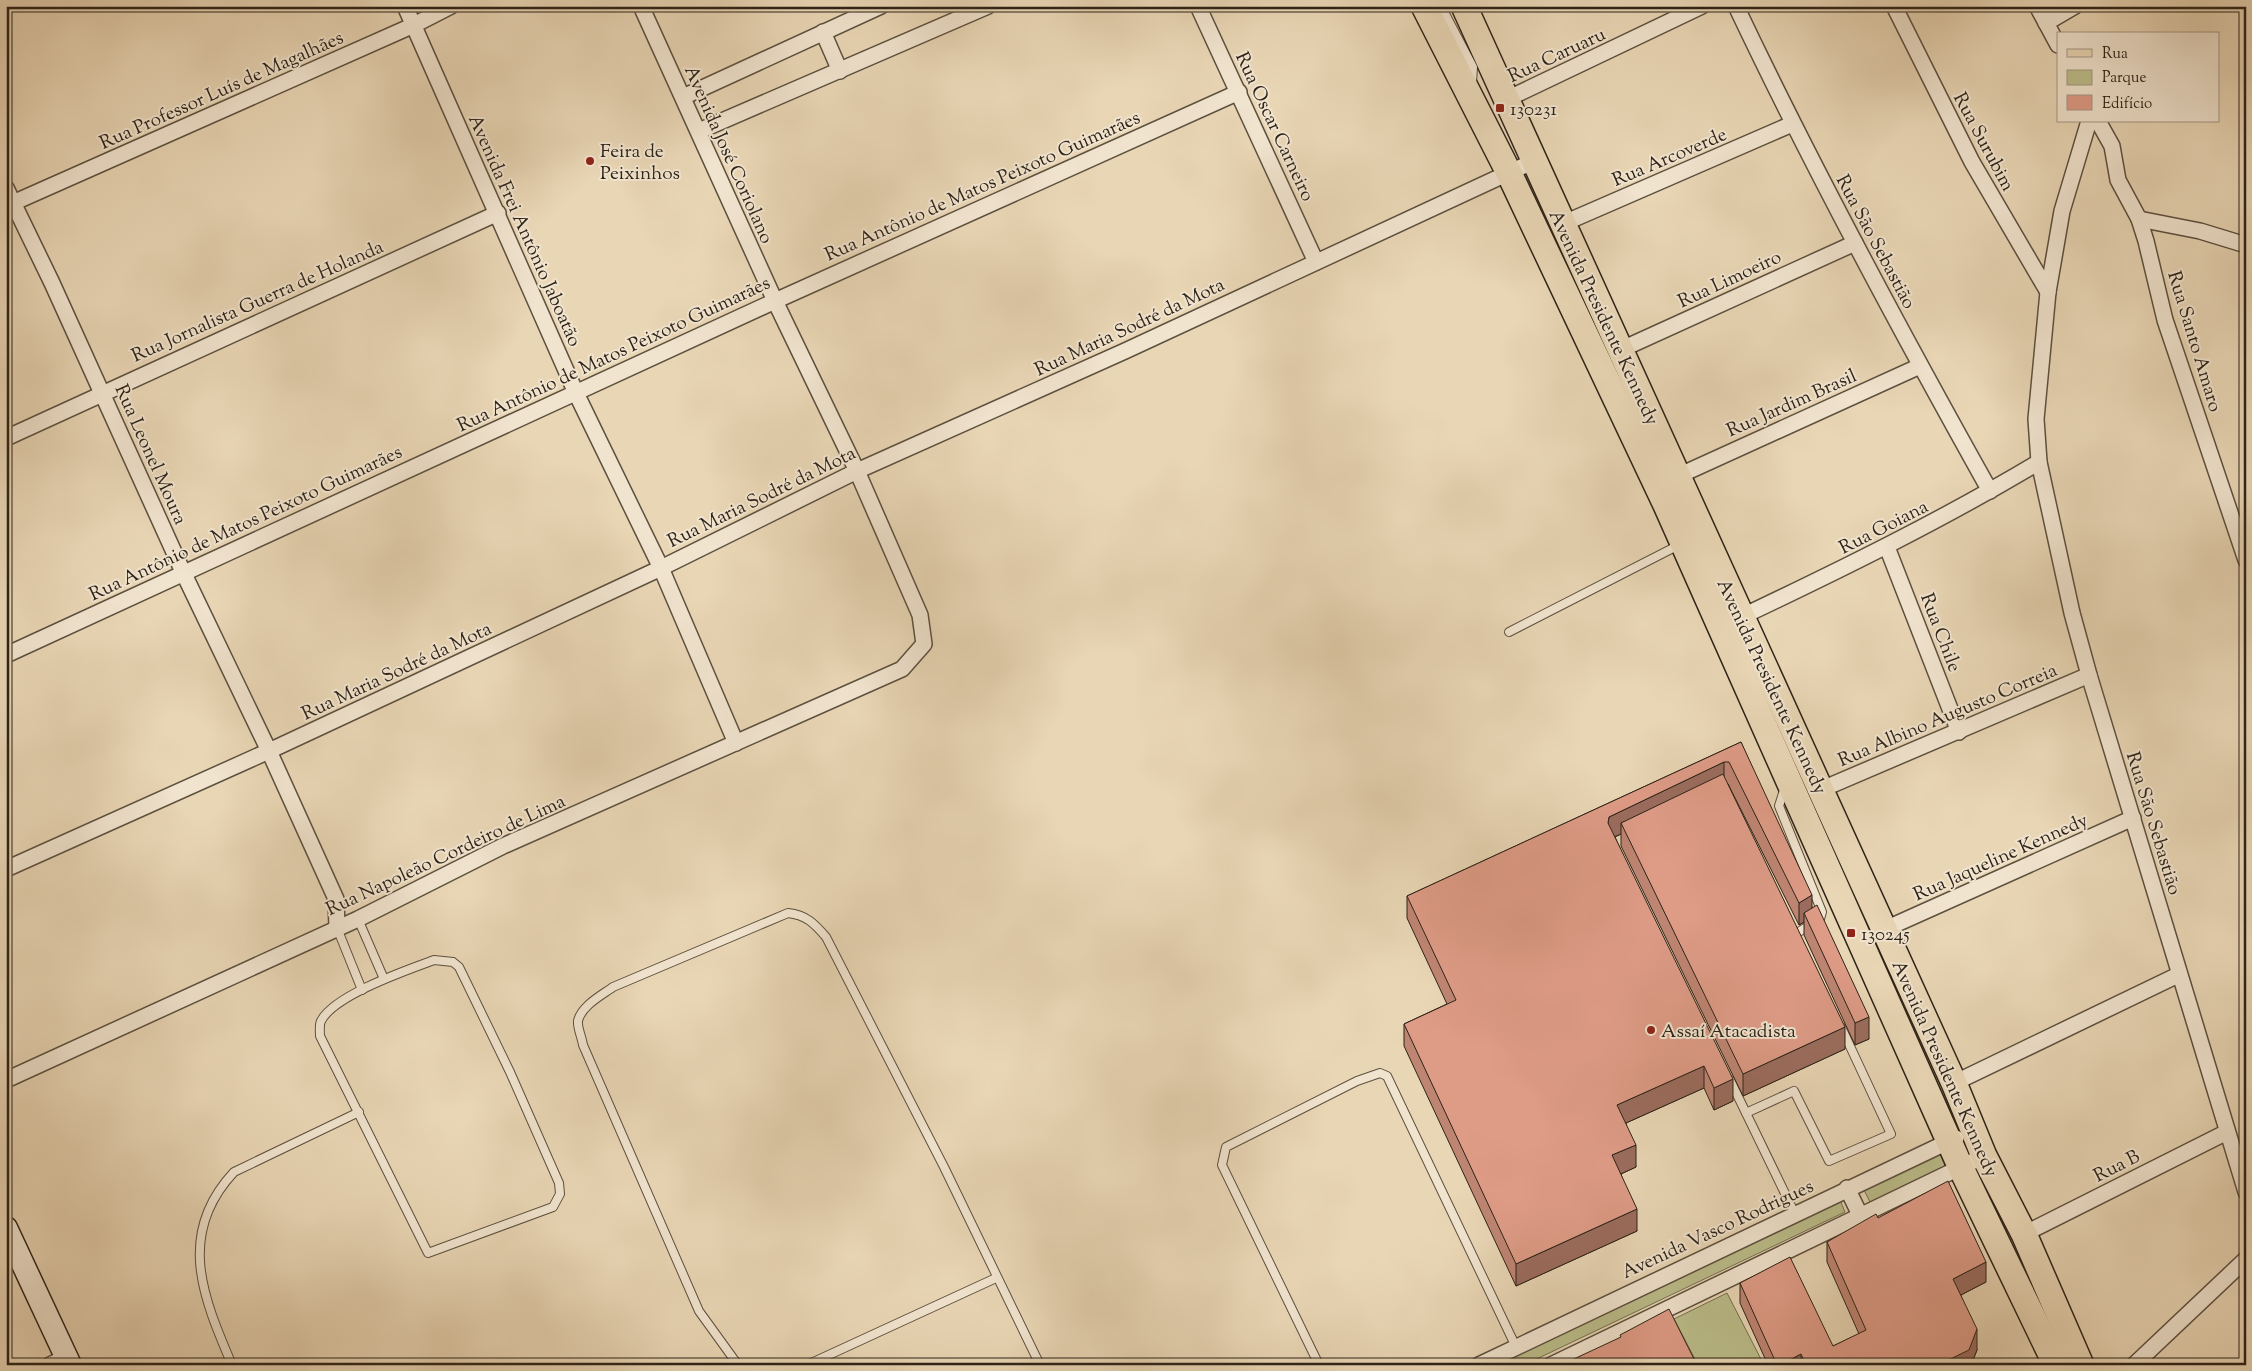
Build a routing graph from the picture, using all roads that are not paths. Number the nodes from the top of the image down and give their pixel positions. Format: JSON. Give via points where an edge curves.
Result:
{"nodes":[{"id":1,"x":405,"y":6,"type":"edge"},
{"id":2,"x":451,"y":6,"type":"edge"},
{"id":3,"x":641,"y":6,"type":"edge"},
{"id":4,"x":881,"y":6,"type":"edge"},
{"id":5,"x":1198,"y":6,"type":"edge"},
{"id":6,"x":1424,"y":6,"type":"edge"},
{"id":7,"x":1441,"y":6,"type":"edge"},
{"id":8,"x":1464,"y":6,"type":"edge"},
{"id":9,"x":1702,"y":6,"type":"edge"},
{"id":10,"x":1736,"y":6,"type":"edge"},
{"id":11,"x":1894,"y":6,"type":"edge"},
{"id":12,"x":2037,"y":6,"type":"edge"},
{"id":13,"x":2075,"y":6,"type":"edge"},
{"id":14,"x":982,"y":8,"type":"edge"},
{"id":15,"x":2046,"y":23,"type":"junction"},
{"id":16,"x":414,"y":25,"type":"junction"},
{"id":17,"x":823,"y":32,"type":"junction"},
{"id":18,"x":2057,"y":43,"type":"edge"},
{"id":19,"x":840,"y":71,"type":"junction"},
{"id":20,"x":1239,"y":92,"type":"junction"},
{"id":21,"x":682,"y":97,"type":"junction"},
{"id":22,"x":1470,"y":97,"type":"junction"},
{"id":23,"x":1507,"y":99,"type":"junction"},
{"id":24,"x":2090,"y":122,"type":"edge"},
{"id":25,"x":2099,"y":122,"type":"edge"},
{"id":26,"x":1792,"y":124,"type":"junction"},
{"id":27,"x":699,"y":131,"type":"junction"},
{"id":28,"x":1534,"y":161,"type":"junction"},
{"id":29,"x":1509,"y":173,"type":"junction"},
{"id":30,"x":6,"y":188,"type":"edge"},
{"id":31,"x":10,"y":205,"type":"edge"},
{"id":32,"x":498,"y":213,"type":"junction"},
{"id":33,"x":2139,"y":219,"type":"junction"},
{"id":34,"x":1562,"y":224,"type":"junction"},
{"id":35,"x":1855,"y":243,"type":"junction"},
{"id":36,"x":2246,"y":245,"type":"edge"},
{"id":37,"x":1316,"y":262,"type":"junction"},
{"id":38,"x":2048,"y":292,"type":"junction"},
{"id":39,"x":774,"y":300,"type":"junction"},
{"id":40,"x":1620,"y":350,"type":"junction"},
{"id":41,"x":1920,"y":366,"type":"junction"},
{"id":42,"x":103,"y":392,"type":"junction"},
{"id":43,"x":576,"y":393,"type":"junction"},
{"id":44,"x":6,"y":438,"type":"edge"},
{"id":45,"x":2039,"y":462,"type":"junction"},
{"id":46,"x":857,"y":471,"type":"junction"},
{"id":47,"x":1678,"y":476,"type":"junction"},
{"id":48,"x":1990,"y":491,"type":"junction"},
{"id":49,"x":1682,"y":543,"type":"junction"},
{"id":50,"x":1887,"y":547,"type":"junction"},
{"id":51,"x":2246,"y":560,"type":"edge"},
{"id":52,"x":661,"y":568,"type":"junction"},
{"id":53,"x":183,"y":572,"type":"junction"},
{"id":54,"x":1741,"y":617,"type":"junction"},
{"id":55,"x":1509,"y":632,"type":"dead end"},
{"id":56,"x":6,"y":655,"type":"edge"},
{"id":57,"x":902,"y":669,"type":"joint"},
{"id":58,"x":2089,"y":675,"type":"junction"},
{"id":59,"x":1959,"y":732,"type":"junction"},
{"id":60,"x":736,"y":743,"type":"junction"},
{"id":61,"x":269,"y":751,"type":"junction"},
{"id":62,"x":1788,"y":778,"type":"junction"},
{"id":63,"x":1820,"y":790,"type":"junction"},
{"id":64,"x":2133,"y":818,"type":"junction"},
{"id":65,"x":6,"y":869,"type":"edge"},
{"id":66,"x":336,"y":899,"type":"junction"},
{"id":67,"x":358,"y":919,"type":"junction"},
{"id":68,"x":1793,"y":925,"type":"edge"},
{"id":69,"x":337,"y":928,"type":"junction"},
{"id":70,"x":1883,"y":930,"type":"junction"},
{"id":71,"x":1797,"y":933,"type":"junction"},
{"id":72,"x":1801,"y":942,"type":"edge"},
{"id":73,"x":2178,"y":975,"type":"junction"},
{"id":74,"x":384,"y":979,"type":"junction"},
{"id":75,"x":362,"y":990,"type":"junction"},
{"id":76,"x":1838,"y":1020,"type":"edge"},
{"id":77,"x":1724,"y":1069,"type":"edge"},
{"id":78,"x":6,"y":1080,"type":"edge"},
{"id":79,"x":1954,"y":1083,"type":"junction"},
{"id":80,"x":359,"y":1112,"type":"junction"},
{"id":81,"x":1746,"y":1113,"type":"junction"},
{"id":82,"x":1973,"y":1130,"type":"junction"},
{"id":83,"x":2227,"y":1132,"type":"junction"},
{"id":84,"x":1949,"y":1141,"type":"junction"},
{"id":85,"x":1984,"y":1156,"type":"junction"},
{"id":86,"x":1961,"y":1168,"type":"junction"},
{"id":87,"x":1847,"y":1188,"type":"junction"},
{"id":88,"x":2246,"y":1192,"type":"edge"},
{"id":89,"x":1795,"y":1214,"type":"junction"},
{"id":90,"x":1861,"y":1217,"type":"junction"},
{"id":91,"x":6,"y":1228,"type":"edge"},
{"id":92,"x":2024,"y":1234,"type":"junction"},
{"id":93,"x":2246,"y":1259,"type":"edge"},
{"id":94,"x":996,"y":1278,"type":"junction"},
{"id":95,"x":1516,"y":1347,"type":"junction"},
{"id":96,"x":62,"y":1362,"type":"edge"},
{"id":97,"x":232,"y":1365,"type":"edge"},
{"id":98,"x":738,"y":1365,"type":"edge"},
{"id":99,"x":807,"y":1365,"type":"edge"},
{"id":100,"x":1040,"y":1365,"type":"edge"},
{"id":101,"x":1319,"y":1365,"type":"edge"},
{"id":102,"x":1479,"y":1365,"type":"edge"},
{"id":103,"x":1552,"y":1365,"type":"edge"},
{"id":104,"x":2056,"y":1365,"type":"edge"},
{"id":105,"x":2081,"y":1365,"type":"edge"},
{"id":106,"x":2134,"y":1365,"type":"edge"}],
"edges":[{"from":1,"to":16,"type":"street","name":"Avenida Frei Antônio Jaboatão"},
{"from":2,"to":16,"type":"street","name":"Rua Professor Luís de Magalhães"},
{"from":3,"to":21,"type":"street","name":"Avenida José Coriolano"},
{"from":4,"to":17,"type":"street"},
{"from":5,"to":20,"type":"street","name":"Rua Oscar Carneiro"},
{"from":6,"to":22,"type":"main road","name":"Avenida Presidente Kennedy"},
{"from":7,"to":22,"type":"lane","via":[[1473,67]]},
{"from":8,"to":23,"type":"main road","name":"Avenida Presidente Kennedy"},
{"from":9,"to":23,"type":"street","name":"Rua Caruaru"},
{"from":10,"to":26,"type":"street","name":"Rua São Sebastião"},
{"from":11,"to":38,"type":"street","name":"Rua Surubim","via":[[1972,162]]},
{"from":12,"to":15,"type":"street"},
{"from":13,"to":15,"type":"street"},
{"from":14,"to":19,"type":"street"},
{"from":15,"to":18,"type":"street"},
{"from":16,"to":31,"type":"street","name":"Rua Professor Luís de Magalhães"},
{"from":16,"to":32,"type":"street","name":"Avenida Frei Antônio Jaboatão"},
{"from":17,"to":19,"type":"street"},
{"from":17,"to":21,"type":"street"},
{"from":19,"to":27,"type":"street"},
{"from":20,"to":37,"type":"street","name":"Rua Oscar Carneiro"},
{"from":20,"to":39,"type":"street","name":"Rua Antônio de Matos Peixoto Guimarães"},
{"from":21,"to":27,"type":"street","name":"Avenida José Coriolano"},
{"from":22,"to":29,"type":"main road","name":"Avenida Presidente Kennedy"},
{"from":23,"to":28,"type":"main road","name":"Avenida Presidente Kennedy"},
{"from":24,"to":38,"type":"street","via":[[2062,211]]},
{"from":25,"to":33,"type":"street","name":"Rua Santo Amaro","via":[[2112,146],[2118,180]]},
{"from":26,"to":34,"type":"street","name":"Rua Arcoverde"},
{"from":26,"to":35,"type":"street","name":"Rua São Sebastião"},
{"from":27,"to":39,"type":"street","name":"Avenida José Coriolano"},
{"from":28,"to":29,"type":"street","name":"Rua Maria Sodré da Mota"},
{"from":28,"to":34,"type":"main road","name":"Avenida Presidente Kennedy"},
{"from":29,"to":37,"type":"street","name":"Rua Maria Sodré da Mota"},
{"from":29,"to":49,"type":"main road","name":"Avenida Presidente Kennedy"},
{"from":30,"to":31,"type":"street","name":"Rua Leonel Moura"},
{"from":31,"to":42,"type":"street","name":"Rua Leonel Moura"},
{"from":32,"to":42,"type":"street","name":"Rua Jornalista Guerra de Holanda"},
{"from":32,"to":43,"type":"street","name":"Avenida Frei Antônio Jaboatão"},
{"from":33,"to":36,"type":"street","via":[[2200,231]]},
{"from":33,"to":51,"type":"street","name":"Rua Santo Amaro","via":[[2165,320]]},
{"from":34,"to":40,"type":"main road","name":"Avenida Presidente Kennedy"},
{"from":35,"to":40,"type":"street","name":"Rua Limoeiro"},
{"from":35,"to":41,"type":"street","name":"Rua São Sebastião"},
{"from":37,"to":46,"type":"street","name":"Rua Maria Sodré da Mota"},
{"from":38,"to":45,"type":"street","via":[[2037,396]]},
{"from":39,"to":43,"type":"street","name":"Rua Antônio de Matos Peixoto Guimarães"},
{"from":39,"to":46,"type":"street","name":"Avenida José Coriolano"},
{"from":40,"to":47,"type":"main road","name":"Avenida Presidente Kennedy"},
{"from":41,"to":47,"type":"street","name":"Rua Jardim Brasil"},
{"from":41,"to":48,"type":"street","name":"Rua São Sebastião"},
{"from":42,"to":44,"type":"street","name":"Rua Jornalista Guerra de Holanda"},
{"from":42,"to":53,"type":"street","name":"Rua Leonel Moura"},
{"from":43,"to":52,"type":"street","name":"Avenida Frei Antônio Jaboatão"},
{"from":43,"to":53,"type":"street","name":"Rua Antônio de Matos Peixoto Guimarães"},
{"from":45,"to":48,"type":"street","name":"Rua Goiana"},
{"from":45,"to":58,"type":"street","name":"Rua São Sebastião"},
{"from":46,"to":52,"type":"street","name":"Rua Maria Sodré da Mota"},
{"from":46,"to":57,"type":"street","name":"Avenida José Coriolano","via":[[920,614],[924,644]]},
{"from":47,"to":54,"type":"main road","name":"Avenida Presidente Kennedy"},
{"from":48,"to":50,"type":"street","name":"Rua Goiana"},
{"from":49,"to":55,"type":"lane"},
{"from":49,"to":62,"type":"main road","name":"Avenida Presidente Kennedy"},
{"from":50,"to":54,"type":"street","name":"Rua Goiana"},
{"from":50,"to":59,"type":"street","name":"Rua Chile"},
{"from":52,"to":60,"type":"street","name":"Avenida Frei Antônio Jaboatão"},
{"from":52,"to":61,"type":"street","name":"Rua Maria Sodré da Mota"},
{"from":53,"to":56,"type":"street","name":"Rua Antônio de Matos Peixoto Guimarães"},
{"from":53,"to":61,"type":"street","name":"Rua Leonel Moura"},
{"from":54,"to":63,"type":"main road","name":"Avenida Presidente Kennedy"},
{"from":57,"to":60,"type":"street","name":"Rua Napoleão Cordeiro de Lima"},
{"from":58,"to":59,"type":"street","name":"Rua Albino Augusto Correia"},
{"from":58,"to":64,"type":"street","name":"Rua São Sebastião"},
{"from":59,"to":63,"type":"street","name":"Rua Albino Augusto Correia"},
{"from":60,"to":67,"type":"street","name":"Rua Napoleão Cordeiro de Lima","via":[[503,846]]},
{"from":61,"to":65,"type":"street","name":"Rua Maria Sodré da Mota"},
{"from":61,"to":66,"type":"street","name":"Rua Leonel Moura"},
{"from":62,"to":71,"type":"lane","via":[[1779,806],[1822,912],[1820,919]]},
{"from":62,"to":84,"type":"main road","name":"Avenida Presidente Kennedy"},
{"from":63,"to":70,"type":"main road","name":"Avenida Presidente Kennedy"},
{"from":64,"to":70,"type":"street","name":"Rua Jaqueline Kennedy"},
{"from":64,"to":73,"type":"street","name":"Rua São Sebastião"},
{"from":66,"to":67,"type":"street","name":"Rua Leonel Moura"},
{"from":66,"to":69,"type":"street","name":"Rua Leonel Moura"},
{"from":67,"to":69,"type":"street","name":"Rua Napoleão Cordeiro de Lima"},
{"from":67,"to":74,"type":"lane"},
{"from":68,"to":71,"type":"lane"},
{"from":69,"to":75,"type":"lane"},
{"from":69,"to":78,"type":"street","name":"Rua Napoleão Cordeiro de Lima"},
{"from":70,"to":79,"type":"main road","name":"Avenida Presidente Kennedy"},
{"from":71,"to":72,"type":"lane"},
{"from":73,"to":79,"type":"street"},
{"from":73,"to":83,"type":"street","name":"Rua São Sebastião"},
{"from":74,"to":75,"type":"lane"},
{"from":74,"to":80,"type":"lane","via":[[434,960],[453,962],[459,967],[559,1182],[558,1201],[553,1206],[428,1253]]},
{"from":75,"to":80,"type":"lane","via":[[330,1010],[320,1022],[320,1036]]},
{"from":76,"to":81,"type":"lane","via":[[1892,1134],[1829,1161],[1794,1091]]},
{"from":77,"to":81,"type":"lane"},
{"from":79,"to":82,"type":"main road","name":"Avenida Presidente Kennedy"},
{"from":80,"to":97,"type":"lane","via":[[234,1172],[222,1185],[210,1207],[198,1260],[202,1285]]},
{"from":81,"to":89,"type":"lane"},
{"from":82,"to":84,"type":"street","name":"Avenida Vasco Rodrigues"},
{"from":82,"to":85,"type":"main road","name":"Avenida Presidente Kennedy"},
{"from":83,"to":88,"type":"street","name":"Rua São Sebastião"},
{"from":83,"to":92,"type":"street","name":"Rua B"},
{"from":84,"to":86,"type":"main road","name":"Avenida Presidente Kennedy"},
{"from":84,"to":87,"type":"street","name":"Avenida Vasco Rodrigues"},
{"from":85,"to":86,"type":"street"},
{"from":85,"to":92,"type":"main road","name":"Avenida Presidente Kennedy"},
{"from":86,"to":90,"type":"street"},
{"from":86,"to":104,"type":"main road","name":"Avenida Presidente Kennedy"},
{"from":87,"to":89,"type":"street","name":"Avenida Vasco Rodrigues"},
{"from":87,"to":90,"type":"street"},
{"from":89,"to":95,"type":"street","name":"Avenida Vasco Rodrigues"},
{"from":90,"to":103,"type":"street"},
{"from":91,"to":96,"type":"street"},
{"from":92,"to":105,"type":"main road","name":"Avenida Presidente Kennedy"},
{"from":93,"to":106,"type":"street"},
{"from":94,"to":98,"type":"lane","via":[[944,1167],[826,937],[812,920],[788,913],[613,987],[594,1001],[577,1022],[583,1045],[699,1311]]},
{"from":94,"to":99,"type":"lane"},
{"from":94,"to":100,"type":"lane"},
{"from":95,"to":101,"type":"lane","via":[[1387,1076],[1380,1073],[1226,1147],[1223,1155],[1222,1165]]},
{"from":95,"to":102,"type":"street","name":"Avenida Vasco Rodrigues"}]}
